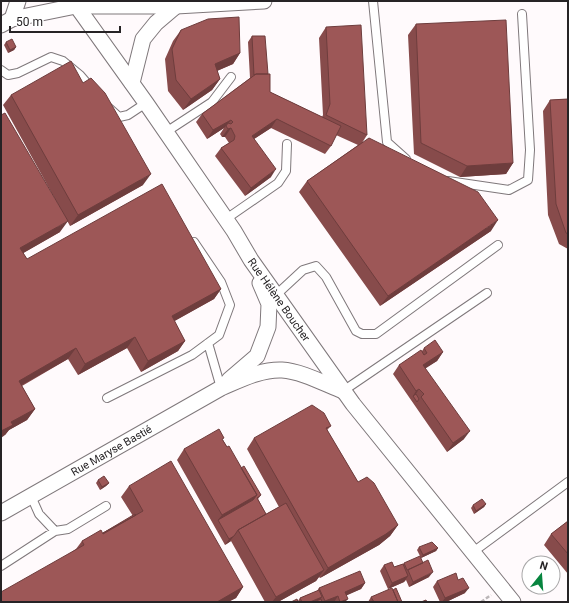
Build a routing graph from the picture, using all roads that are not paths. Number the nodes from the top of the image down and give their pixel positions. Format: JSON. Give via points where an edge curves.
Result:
{"nodes":[{"id":1,"x":18,"y":1,"type":"edge"},
{"id":2,"x":264,"y":1,"type":"edge"},
{"id":3,"x":373,"y":1,"type":"edge"},
{"id":4,"x":74,"y":3,"type":"edge"},
{"id":5,"x":176,"y":6,"type":"junction"},
{"id":6,"x":522,"y":14,"type":"dead end"},
{"id":7,"x":6,"y":22,"type":"edge"},
{"id":8,"x":1,"y":70,"type":"edge"},
{"id":9,"x":231,"y":77,"type":"dead end"},
{"id":10,"x":132,"y":83,"type":"junction"},
{"id":11,"x":146,"y":103,"type":"junction"},
{"id":12,"x":166,"y":132,"type":"junction"},
{"id":13,"x":286,"y":144,"type":"dead end"},
{"id":14,"x":413,"y":163,"type":"edge"},
{"id":15,"x":441,"y":177,"type":"edge"},
{"id":16,"x":226,"y":219,"type":"junction"},
{"id":17,"x":190,"y":236,"type":"edge"},
{"id":18,"x":498,"y":245,"type":"dead end"},
{"id":19,"x":251,"y":260,"type":"junction"},
{"id":20,"x":487,"y":293,"type":"dead end"},
{"id":21,"x":276,"y":295,"type":"junction"},
{"id":22,"x":208,"y":343,"type":"junction"},
{"id":23,"x":221,"y":388,"type":"junction"},
{"id":24,"x":343,"y":391,"type":"junction"},
{"id":25,"x":107,"y":398,"type":"dead end"},
{"id":26,"x":568,"y":482,"type":"edge"},
{"id":27,"x":31,"y":496,"type":"junction"},
{"id":28,"x":106,"y":506,"type":"dead end"},
{"id":29,"x":1,"y":513,"type":"edge"},
{"id":30,"x":55,"y":531,"type":"junction"},
{"id":31,"x":473,"y":552,"type":"junction"},
{"id":32,"x":1,"y":566,"type":"edge"},
{"id":33,"x":513,"y":602,"type":"edge"}],
"edges":[{"from":1,"to":7,"type":"street"},
{"from":2,"to":5,"type":"street"},
{"from":3,"to":14,"type":"lane","via":[[387,142],[406,160]]},
{"from":4,"to":5,"type":"street"},
{"from":4,"to":7,"type":"street"},
{"from":4,"to":10,"type":"street","name":"Rue Hélène Boucher"},
{"from":5,"to":10,"type":"street","via":[[156,23],[143,39]]},
{"from":6,"to":15,"type":"lane","via":[[530,150],[528,180],[509,190],[448,181]]},
{"from":8,"to":11,"type":"lane","via":[[8,75],[18,73],[51,56],[63,61],[80,75],[119,117],[128,115]]},
{"from":9,"to":12,"type":"lane","via":[[212,102]]},
{"from":10,"to":11,"type":"street","name":"Rue Hélène Boucher"},
{"from":11,"to":12,"type":"street","name":"Rue Hélène Boucher"},
{"from":12,"to":16,"type":"street","name":"Rue Hélène Boucher"},
{"from":13,"to":16,"type":"lane","via":[[286,171],[278,184]]},
{"from":16,"to":19,"type":"street","name":"Rue Hélène Boucher"},
{"from":17,"to":22,"type":"lane","via":[[221,282],[230,305],[219,335]]},
{"from":18,"to":21,"type":"lane","via":[[376,334],[362,334],[356,331],[326,277],[316,266],[303,270]]},
{"from":19,"to":21,"type":"street","name":"Rue Hélène Boucher"},
{"from":19,"to":23,"type":"street","name":"Rue Maryse Bastié","via":[[269,304],[268,327],[257,356]]},
{"from":20,"to":24,"type":"lane"},
{"from":21,"to":24,"type":"street","name":"Rue Hélène Boucher"},
{"from":22,"to":23,"type":"lane"},
{"from":22,"to":25,"type":"lane","via":[[192,355]]},
{"from":23,"to":24,"type":"street","name":"Rue Maryse Bastié","via":[[260,373],[282,370],[300,374]]},
{"from":23,"to":27,"type":"street","name":"Rue Maryse Bastié"},
{"from":24,"to":31,"type":"street","name":"Rue Hélène Boucher"},
{"from":26,"to":31,"type":"lane"},
{"from":27,"to":29,"type":"street","name":"Rue Maryse Bastié"},
{"from":27,"to":30,"type":"lane","via":[[39,514]]},
{"from":28,"to":30,"type":"lane","via":[[68,529]]},
{"from":30,"to":32,"type":"lane"},
{"from":31,"to":33,"type":"street","name":"Rue Hélène Boucher"}]}
